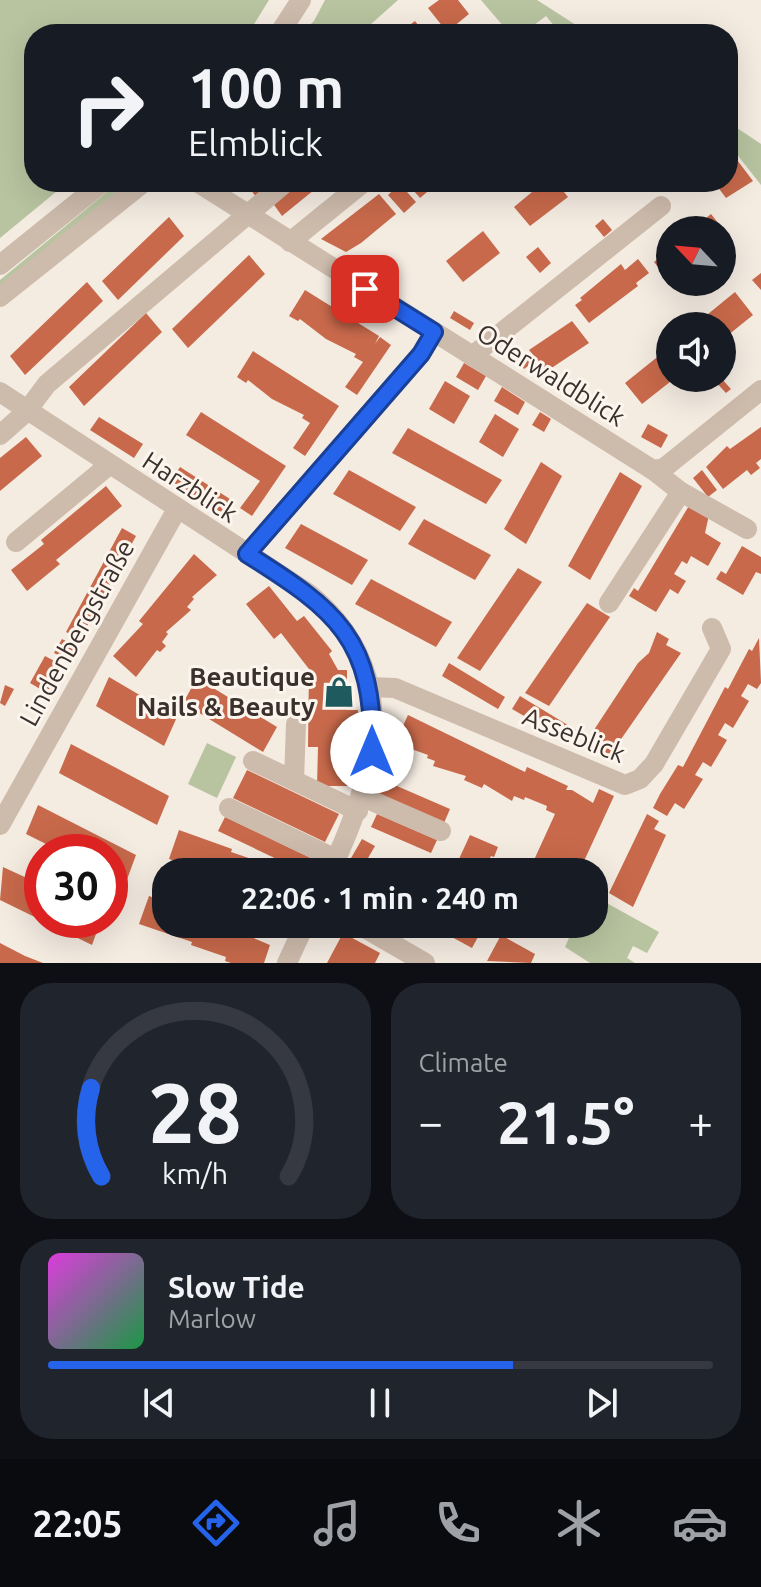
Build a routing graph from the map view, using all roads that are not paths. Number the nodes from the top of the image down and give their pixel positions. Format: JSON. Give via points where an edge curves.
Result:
{"nodes":[{"id":1,"x":301,"y":0,"type":"edge"},
{"id":2,"x":285,"y":24,"type":"edge"},
{"id":3,"x":91,"y":192,"type":"edge"},
{"id":4,"x":132,"y":192,"type":"edge"},
{"id":5,"x":215,"y":192,"type":"edge"},
{"id":6,"x":274,"y":192,"type":"edge"},
{"id":7,"x":352,"y":192,"type":"edge"},
{"id":8,"x":661,"y":206,"type":"dead end"},
{"id":9,"x":246,"y":214,"type":"junction"},
{"id":10,"x":290,"y":242,"type":"junction"},
{"id":11,"x":0,"y":265,"type":"edge"},
{"id":12,"x":0,"y":297,"type":"edge"},
{"id":13,"x":434,"y":332,"type":"junction"},
{"id":14,"x":472,"y":356,"type":"junction"},
{"id":15,"x":761,"y":390,"type":"edge"},
{"id":16,"x":0,"y":392,"type":"edge"},
{"id":17,"x":26,"y":412,"type":"junction"},
{"id":18,"x":0,"y":435,"type":"edge"},
{"id":19,"x":109,"y":465,"type":"junction"},
{"id":20,"x":653,"y":470,"type":"junction"},
{"id":21,"x":681,"y":492,"type":"junction"},
{"id":22,"x":177,"y":509,"type":"junction"},
{"id":23,"x":747,"y":529,"type":"dead end"},
{"id":24,"x":16,"y":542,"type":"dead end"},
{"id":25,"x":247,"y":554,"type":"junction"},
{"id":26,"x":609,"y":603,"type":"dead end"},
{"id":27,"x":712,"y":628,"type":"dead end"},
{"id":28,"x":369,"y":687,"type":"junction"},
{"id":29,"x":296,"y":724,"type":"dead end"},
{"id":30,"x":253,"y":761,"type":"dead end"},
{"id":31,"x":294,"y":780,"type":"junction"},
{"id":32,"x":360,"y":804,"type":"junction"},
{"id":33,"x":229,"y":808,"type":"dead end"},
{"id":34,"x":0,"y":825,"type":"edge"},
{"id":35,"x":441,"y":831,"type":"dead end"},
{"id":36,"x":319,"y":858,"type":"edge"},
{"id":37,"x":336,"y":858,"type":"edge"},
{"id":38,"x":299,"y":938,"type":"edge"},
{"id":39,"x":382,"y":938,"type":"edge"},
{"id":40,"x":287,"y":963,"type":"edge"},
{"id":41,"x":425,"y":963,"type":"edge"}],
"edges":[{"from":1,"to":2,"type":"street"},
{"from":3,"to":11,"type":"street"},
{"from":4,"to":12,"type":"street"},
{"from":5,"to":9,"type":"street","name":"Oderwaldblick"},
{"from":6,"to":9,"type":"street"},
{"from":7,"to":10,"type":"street"},
{"from":8,"to":14,"type":"street"},
{"from":9,"to":10,"type":"street","name":"Oderwaldblick"},
{"from":9,"to":17,"type":"street","via":[[47,384]]},
{"from":10,"to":13,"type":"street","name":"Oderwaldblick"},
{"from":13,"to":14,"type":"street","name":"Oderwaldblick"},
{"from":13,"to":25,"type":"street","via":[[421,354]]},
{"from":14,"to":20,"type":"street","name":"Oderwaldblick"},
{"from":15,"to":20,"type":"street","via":[[664,468]]},
{"from":16,"to":17,"type":"street","name":"Harzblick"},
{"from":17,"to":18,"type":"street"},
{"from":17,"to":19,"type":"street","name":"Harzblick"},
{"from":19,"to":22,"type":"street","name":"Harzblick"},
{"from":19,"to":24,"type":"street","name":"Harzblick"},
{"from":20,"to":21,"type":"street","name":"Oderwaldblick"},
{"from":21,"to":23,"type":"street","name":"Oderwaldblick"},
{"from":21,"to":26,"type":"street"},
{"from":22,"to":25,"type":"street","name":"Harzblick"},
{"from":22,"to":34,"type":"street","name":"Lindenbergstraße"},
{"from":25,"to":28,"type":"street","name":"Harzblick","via":[[329,611],[355,650]]},
{"from":27,"to":28,"type":"street","name":"Asseblick","via":[[721,649],[654,764],[625,785],[395,688]]},
{"from":28,"to":32,"type":"street","name":"Harzblick","via":[[372,752]]},
{"from":29,"to":31,"type":"street"},
{"from":30,"to":31,"type":"street"},
{"from":31,"to":32,"type":"street"},
{"from":32,"to":35,"type":"street"},
{"from":32,"to":37,"type":"street","name":"Harzblick"},
{"from":33,"to":36,"type":"street"},
{"from":38,"to":40,"type":"street"},
{"from":39,"to":41,"type":"street"}]}
